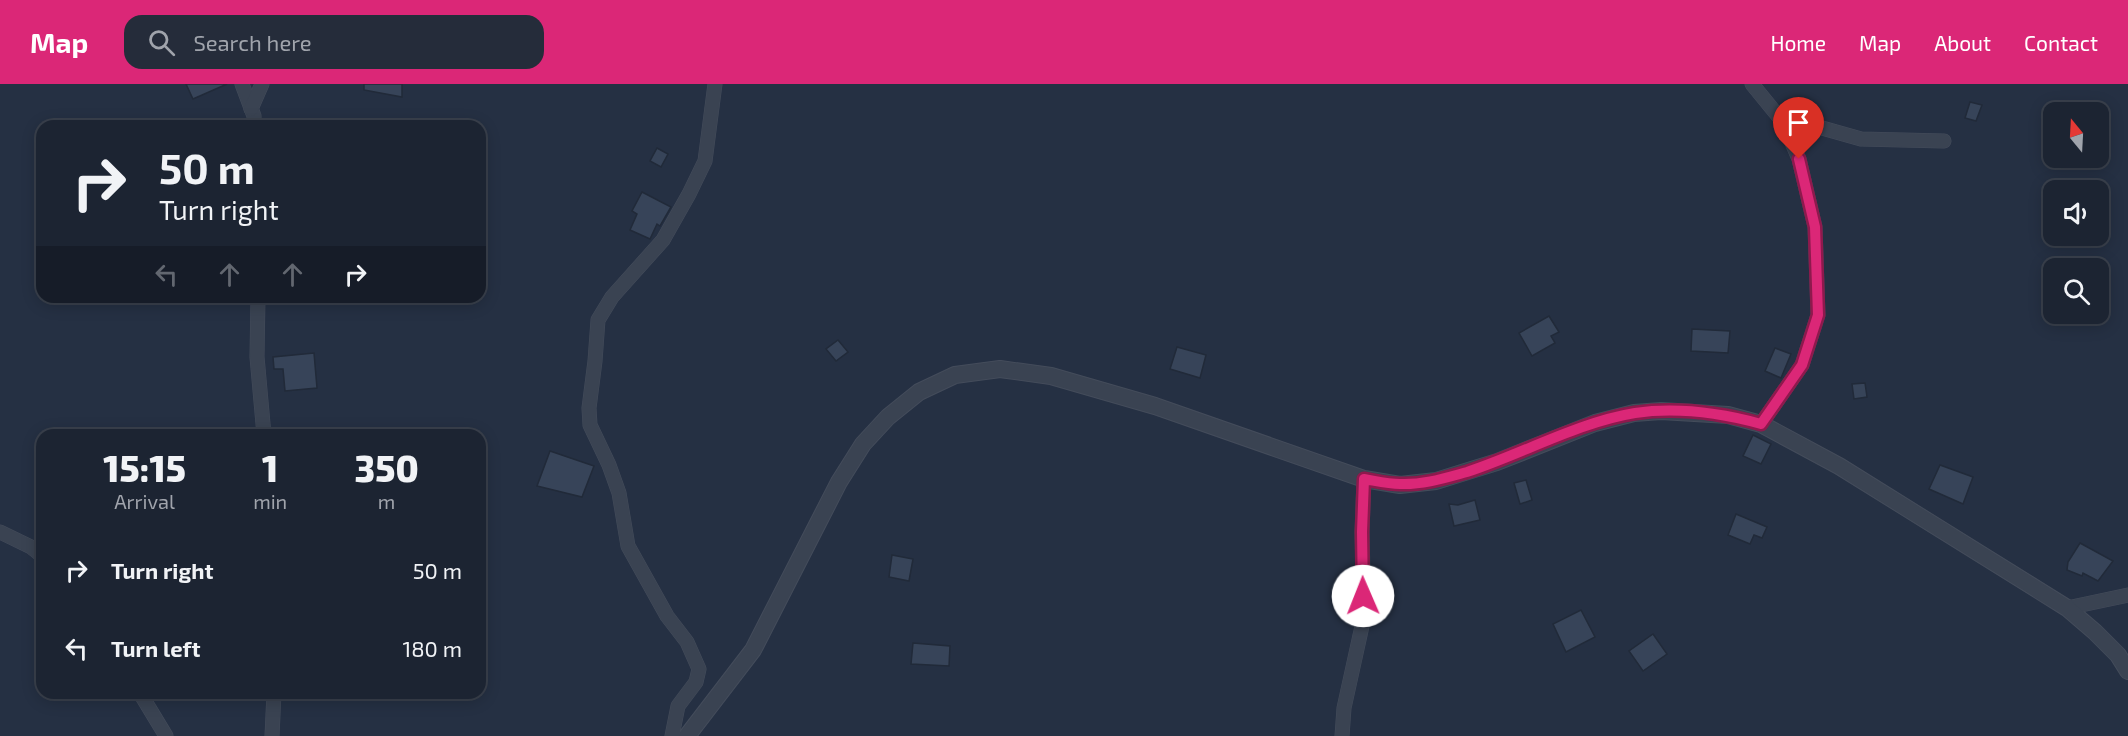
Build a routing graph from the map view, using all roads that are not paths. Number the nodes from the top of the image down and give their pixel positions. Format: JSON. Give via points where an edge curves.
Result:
{"nodes":[{"id":1,"x":242,"y":84,"type":"edge"},
{"id":2,"x":262,"y":84,"type":"edge"},
{"id":3,"x":715,"y":84,"type":"edge"},
{"id":4,"x":1752,"y":84,"type":"edge"},
{"id":5,"x":251,"y":109,"type":"junction"},
{"id":6,"x":253,"y":120,"type":"edge"},
{"id":7,"x":1783,"y":122,"type":"junction"},
{"id":8,"x":1944,"y":141,"type":"dead end"},
{"id":9,"x":258,"y":303,"type":"edge"},
{"id":10,"x":1761,"y":424,"type":"junction"},
{"id":11,"x":263,"y":429,"type":"edge"},
{"id":12,"x":1364,"y":479,"type":"junction"},
{"id":13,"x":0,"y":532,"type":"edge"},
{"id":14,"x":36,"y":551,"type":"edge"},
{"id":15,"x":2128,"y":596,"type":"edge"},
{"id":16,"x":2067,"y":608,"type":"junction"},
{"id":17,"x":2128,"y":671,"type":"edge"},
{"id":18,"x":144,"y":699,"type":"edge"},
{"id":19,"x":274,"y":699,"type":"edge"},
{"id":20,"x":166,"y":736,"type":"edge"},
{"id":21,"x":272,"y":736,"type":"edge"},
{"id":22,"x":672,"y":736,"type":"edge"},
{"id":23,"x":687,"y":736,"type":"edge"},
{"id":24,"x":1341,"y":736,"type":"edge"}],
"edges":[{"from":1,"to":5,"type":"street"},
{"from":2,"to":5,"type":"street"},
{"from":3,"to":22,"type":"street","via":[[705,161],[689,194],[663,240],[612,297],[598,320],[589,408],[590,425],[619,493],[628,546],[667,616],[687,642],[699,669],[696,682],[678,706]]},
{"from":4,"to":7,"type":"street"},
{"from":5,"to":6,"type":"street"},
{"from":7,"to":8,"type":"street","via":[[1861,139]]},
{"from":7,"to":10,"type":"street","via":[[1799,159],[1815,227],[1818,315],[1802,365]]},
{"from":9,"to":11,"type":"street","via":[[256,357]]},
{"from":10,"to":12,"type":"street","via":[[1695,412],[1634,413],[1595,423],[1497,462],[1436,481],[1400,484]]},
{"from":10,"to":16,"type":"street","via":[[1910,508]]},
{"from":12,"to":23,"type":"street","via":[[1155,406],[1051,376],[1000,369],[955,375],[919,392],[863,444],[839,482],[753,650]]},
{"from":12,"to":24,"type":"street","via":[[1364,617]]},
{"from":13,"to":14,"type":"street"},
{"from":15,"to":16,"type":"street"},
{"from":16,"to":17,"type":"street","via":[[2096,632]]},
{"from":18,"to":20,"type":"street"},
{"from":19,"to":21,"type":"street"}]}
